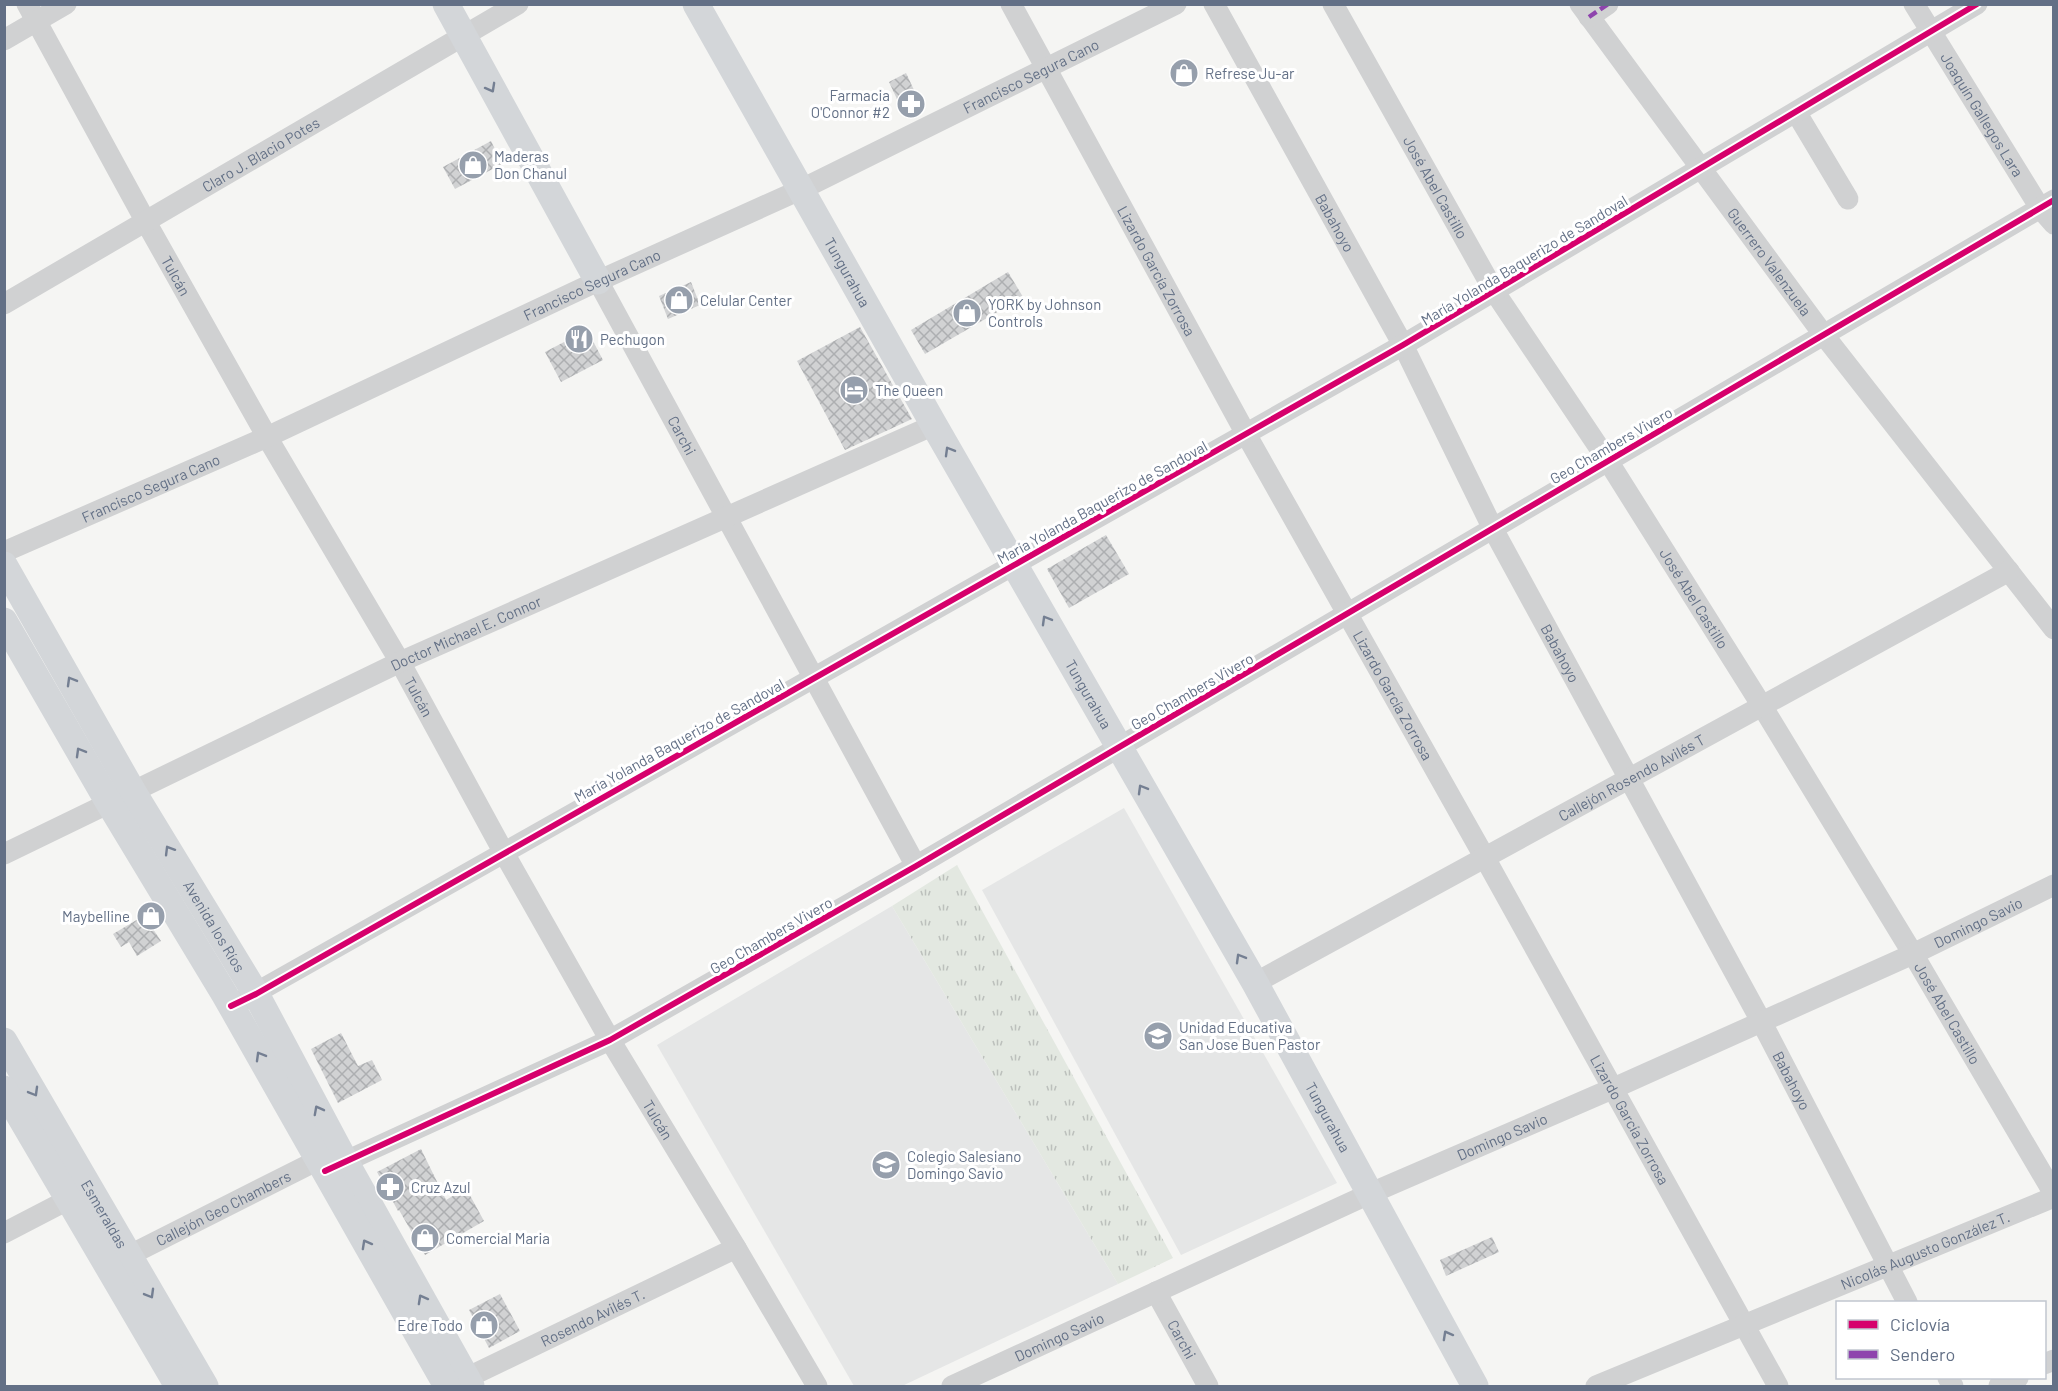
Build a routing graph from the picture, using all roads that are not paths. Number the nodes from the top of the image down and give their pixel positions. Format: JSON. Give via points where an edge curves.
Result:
{"nodes":[{"id":1,"x":66,"y":4,"type":"edge"},
{"id":2,"x":446,"y":4,"type":"edge"},
{"id":3,"x":518,"y":4,"type":"edge"},
{"id":4,"x":696,"y":4,"type":"edge"},
{"id":5,"x":1011,"y":4,"type":"edge"},
{"id":6,"x":1176,"y":4,"type":"edge"},
{"id":7,"x":1214,"y":4,"type":"edge"},
{"id":8,"x":1334,"y":4,"type":"edge"},
{"id":9,"x":1608,"y":4,"type":"edge"},
{"id":10,"x":1914,"y":4,"type":"edge"},
{"id":11,"x":1977,"y":4,"type":"edge"},
{"id":12,"x":1584,"y":11,"type":"edge"},
{"id":13,"x":32,"y":13,"type":"edge"},
{"id":14,"x":1931,"y":32,"type":"junction"},
{"id":15,"x":463,"y":36,"type":"junction"},
{"id":16,"x":4,"y":40,"type":"edge"},
{"id":17,"x":1047,"y":68,"type":"junction"},
{"id":18,"x":1796,"y":112,"type":"junction"},
{"id":19,"x":1700,"y":169,"type":"junction"},
{"id":20,"x":802,"y":189,"type":"junction"},
{"id":21,"x":1848,"y":199,"type":"dead end"},
{"id":22,"x":2047,"y":204,"type":"edge"},
{"id":23,"x":146,"y":222,"type":"junction"},
{"id":24,"x":2054,"y":224,"type":"edge"},
{"id":25,"x":598,"y":281,"type":"junction"},
{"id":26,"x":1494,"y":291,"type":"junction"},
{"id":27,"x":4,"y":304,"type":"edge"},
{"id":28,"x":1823,"y":334,"type":"junction"},
{"id":29,"x":1403,"y":345,"type":"junction"},
{"id":30,"x":934,"y":425,"type":"junction"},
{"id":31,"x":1246,"y":434,"type":"junction"},
{"id":32,"x":267,"y":437,"type":"junction"},
{"id":33,"x":1608,"y":461,"type":"junction"},
{"id":34,"x":728,"y":517,"type":"junction"},
{"id":35,"x":1493,"y":529,"type":"junction"},
{"id":36,"x":4,"y":552,"type":"edge"},
{"id":37,"x":4,"y":565,"type":"edge"},
{"id":38,"x":1015,"y":565,"type":"junction"},
{"id":39,"x":2009,"y":571,"type":"junction"},
{"id":40,"x":1348,"y":613,"type":"junction"},
{"id":41,"x":4,"y":621,"type":"edge"},
{"id":42,"x":2054,"y":629,"type":"edge"},
{"id":43,"x":400,"y":662,"type":"junction"},
{"id":44,"x":813,"y":679,"type":"junction"},
{"id":45,"x":1762,"y":706,"type":"junction"},
{"id":46,"x":1118,"y":748,"type":"junction"},
{"id":47,"x":1629,"y":779,"type":"junction"},
{"id":48,"x":133,"y":792,"type":"junction"},
{"id":49,"x":109,"y":803,"type":"junction"},
{"id":50,"x":504,"y":853,"type":"junction"},
{"id":51,"x":4,"y":854,"type":"edge"},
{"id":52,"x":1485,"y":858,"type":"junction"},
{"id":53,"x":916,"y":866,"type":"junction"},
{"id":54,"x":2054,"y":885,"type":"edge"},
{"id":55,"x":1913,"y":954,"type":"junction"},
{"id":56,"x":1255,"y":983,"type":"junction"},
{"id":57,"x":256,"y":994,"type":"junction"},
{"id":58,"x":231,"y":1006,"type":"junction"},
{"id":59,"x":1761,"y":1021,"type":"junction"},
{"id":60,"x":610,"y":1040,"type":"junction"},
{"id":61,"x":4,"y":1041,"type":"edge"},
{"id":62,"x":1614,"y":1088,"type":"junction"},
{"id":63,"x":4,"y":1089,"type":"edge"},
{"id":64,"x":332,"y":1160,"type":"junction"},
{"id":65,"x":79,"y":1194,"type":"junction"},
{"id":66,"x":1369,"y":1194,"type":"junction"},
{"id":67,"x":2054,"y":1196,"type":"edge"},
{"id":68,"x":4,"y":1233,"type":"edge"},
{"id":69,"x":736,"y":1248,"type":"junction"},
{"id":70,"x":118,"y":1261,"type":"junction"},
{"id":71,"x":1887,"y":1267,"type":"junction"},
{"id":72,"x":1156,"y":1292,"type":"junction"},
{"id":73,"x":1906,"y":1301,"type":"edge"},
{"id":74,"x":1743,"y":1325,"type":"junction"},
{"id":75,"x":2014,"y":1379,"type":"edge"},
{"id":76,"x":458,"y":1384,"type":"edge"},
{"id":77,"x":178,"y":1386,"type":"edge"},
{"id":78,"x":205,"y":1386,"type":"edge"},
{"id":79,"x":817,"y":1386,"type":"edge"},
{"id":80,"x":952,"y":1386,"type":"edge"},
{"id":81,"x":1208,"y":1386,"type":"edge"},
{"id":82,"x":1475,"y":1386,"type":"edge"},
{"id":83,"x":1596,"y":1386,"type":"edge"},
{"id":84,"x":1778,"y":1386,"type":"edge"},
{"id":85,"x":1999,"y":1386,"type":"edge"}],
"edges":[{"from":1,"to":13,"type":"street"},
{"from":2,"to":15,"type":"main road","name":"Carchi"},
{"from":3,"to":15,"type":"street","name":"Claro J. Blacio Potes"},
{"from":4,"to":20,"type":"main road","name":"Tungurahua"},
{"from":5,"to":17,"type":"street","name":"Lizardo García Zorrosa"},
{"from":6,"to":17,"type":"street","name":"Francisco Segura Cano"},
{"from":7,"to":29,"type":"street","name":"Babahoyo"},
{"from":8,"to":26,"type":"street","name":"José Abel Castillo"},
{"from":9,"to":12,"type":"street"},
{"from":10,"to":14,"type":"street","name":"Joaquín Gallegos Lara"},
{"from":11,"to":14,"type":"street","name":"María Yolanda Baquerizo de Sandoval"},
{"from":12,"to":19,"type":"street","name":"Guerrero Valenzuela"},
{"from":13,"to":16,"type":"street"},
{"from":13,"to":23,"type":"street","name":"Tulcán"},
{"from":14,"to":18,"type":"street","name":"María Yolanda Baquerizo de Sandoval"},
{"from":14,"to":22,"type":"street","name":"Joaquín Gallegos Lara"},
{"from":15,"to":23,"type":"street","name":"Claro J. Blacio Potes"},
{"from":15,"to":25,"type":"main road","name":"Carchi","one_way":true},
{"from":17,"to":20,"type":"street","name":"Francisco Segura Cano"},
{"from":17,"to":31,"type":"street","name":"Lizardo García Zorrosa"},
{"from":18,"to":19,"type":"street","name":"María Yolanda Baquerizo de Sandoval"},
{"from":18,"to":21,"type":"street"},
{"from":19,"to":26,"type":"street","name":"María Yolanda Baquerizo de Sandoval"},
{"from":19,"to":28,"type":"street","name":"Guerrero Valenzuela"},
{"from":20,"to":25,"type":"street","name":"Francisco Segura Cano"},
{"from":20,"to":30,"type":"main road","name":"Tungurahua"},
{"from":22,"to":24,"type":"street","name":"Joaquín Gallegos Lara"},
{"from":22,"to":28,"type":"street","name":"Geo Chambers Vivero"},
{"from":23,"to":27,"type":"street","name":"Claro J. Blacio Potes"},
{"from":23,"to":32,"type":"street","name":"Tulcán"},
{"from":25,"to":32,"type":"street","name":"Francisco Segura Cano"},
{"from":25,"to":34,"type":"street","name":"Carchi"},
{"from":26,"to":29,"type":"street","name":"María Yolanda Baquerizo de Sandoval"},
{"from":26,"to":33,"type":"street","name":"José Abel Castillo"},
{"from":28,"to":33,"type":"street","name":"Geo Chambers Vivero"},
{"from":28,"to":39,"type":"street","name":"Guerrero Valenzuela"},
{"from":29,"to":31,"type":"street","name":"María Yolanda Baquerizo de Sandoval"},
{"from":29,"to":35,"type":"street","name":"Babahoyo"},
{"from":30,"to":34,"type":"street","name":"Doctor Michael E. Connor"},
{"from":38,"to":30,"type":"main road","name":"Tungurahua","one_way":true},
{"from":31,"to":38,"type":"street","name":"María Yolanda Baquerizo de Sandoval"},
{"from":31,"to":40,"type":"street","name":"Lizardo García Zorrosa"},
{"from":32,"to":36,"type":"street","name":"Francisco Segura Cano"},
{"from":32,"to":43,"type":"street","name":"Tulcán"},
{"from":33,"to":35,"type":"street","name":"Geo Chambers Vivero"},
{"from":33,"to":45,"type":"street","name":"José Abel Castillo"},
{"from":34,"to":43,"type":"street","name":"Doctor Michael E. Connor"},
{"from":34,"to":44,"type":"street","name":"Carchi"},
{"from":35,"to":40,"type":"street","name":"Geo Chambers Vivero"},
{"from":35,"to":47,"type":"street","name":"Babahoyo"},
{"from":48,"to":37,"type":"main road","name":"Avenida los Ríos","one_way":true},
{"from":38,"to":44,"type":"street","name":"María Yolanda Baquerizo de Sandoval"},
{"from":46,"to":38,"type":"main road","name":"Tungurahua","one_way":true},
{"from":39,"to":42,"type":"street","name":"Guerrero Valenzuela"},
{"from":39,"to":45,"type":"street","name":"Callejón Rosendo Avilés T"},
{"from":40,"to":46,"type":"street","name":"Geo Chambers Vivero"},
{"from":40,"to":52,"type":"street","name":"Lizardo García Zorrosa"},
{"from":49,"to":41,"type":"main road","name":"Avenida los Ríos","one_way":true},
{"from":43,"to":48,"type":"street","name":"Doctor Michael E. Connor"},
{"from":43,"to":50,"type":"street","name":"Tulcán"},
{"from":44,"to":50,"type":"street","name":"María Yolanda Baquerizo de Sandoval"},
{"from":44,"to":53,"type":"street","name":"Carchi"},
{"from":45,"to":47,"type":"street","name":"Callejón Rosendo Avilés T"},
{"from":45,"to":55,"type":"street","name":"José Abel Castillo"},
{"from":46,"to":53,"type":"street","name":"Geo Chambers Vivero"},
{"from":56,"to":46,"type":"main road","name":"Tungurahua","one_way":true},
{"from":47,"to":52,"type":"street","name":"Callejón Rosendo Avilés T"},
{"from":47,"to":59,"type":"street","name":"Babahoyo"},
{"from":48,"to":49,"type":"street","name":"Doctor Michael E. Connor"},
{"from":57,"to":48,"type":"main road","name":"Avenida los Ríos","one_way":true},
{"from":49,"to":51,"type":"street","name":"Doctor Michael E. Connor"},
{"from":49,"to":58,"type":"main road","name":"Avenida los Ríos"},
{"from":50,"to":57,"type":"street","name":"María Yolanda Baquerizo de Sandoval"},
{"from":50,"to":60,"type":"street","name":"Tulcán"},
{"from":52,"to":56,"type":"street","name":"Callejón Rosendo Avilés T"},
{"from":52,"to":62,"type":"street","name":"Lizardo García Zorrosa"},
{"from":53,"to":60,"type":"street","name":"Geo Chambers Vivero"},
{"from":54,"to":55,"type":"street","name":"Domingo Savio"},
{"from":55,"to":59,"type":"street","name":"Domingo Savio"},
{"from":55,"to":67,"type":"street","name":"José Abel Castillo"},
{"from":56,"to":66,"type":"main road","name":"Tungurahua"},
{"from":57,"to":58,"type":"street","name":"María Yolanda Baquerizo de Sandoval"},
{"from":64,"to":57,"type":"main road","name":"Avenida los Ríos","one_way":true},
{"from":64,"to":58,"type":"main road","name":"Avenida los Ríos","one_way":true},
{"from":59,"to":62,"type":"street","name":"Domingo Savio"},
{"from":59,"to":71,"type":"street","name":"Babahoyo"},
{"from":60,"to":64,"type":"street","name":"Geo Chambers Vivero"},
{"from":60,"to":69,"type":"street","name":"Tulcán"},
{"from":61,"to":65,"type":"main road","name":"Esmeraldas","one_way":true},
{"from":62,"to":66,"type":"street","name":"Domingo Savio"},
{"from":62,"to":74,"type":"street","name":"Lizardo García Zorrosa"},
{"from":63,"to":65,"type":"main road","name":"Esmeraldas"},
{"from":64,"to":70,"type":"street","name":"Callejón Geo Chambers"},
{"from":76,"to":64,"type":"main road","name":"Avenida los Ríos","one_way":true},
{"from":65,"to":68,"type":"street"},
{"from":65,"to":70,"type":"main road","name":"Esmeraldas"},
{"from":66,"to":72,"type":"street","name":"Domingo Savio"},
{"from":82,"to":66,"type":"main road","name":"Tungurahua","one_way":true},
{"from":67,"to":71,"type":"street","name":"Nicolás Augusto González T."},
{"from":69,"to":76,"type":"street","name":"Rosendo Avilés T."},
{"from":69,"to":79,"type":"street","name":"Tulcán"},
{"from":70,"to":77,"type":"main road","name":"Esmeraldas"},
{"from":70,"to":78,"type":"main road","name":"Esmeraldas","one_way":true},
{"from":71,"to":73,"type":"street","name":"Babahoyo"},
{"from":71,"to":74,"type":"street","name":"Nicolás Augusto González T."},
{"from":72,"to":80,"type":"street","name":"Domingo Savio"},
{"from":72,"to":81,"type":"street","name":"Carchi"},
{"from":74,"to":83,"type":"street","name":"Nicolás Augusto González T."},
{"from":74,"to":84,"type":"street","name":"Lizardo García Zorrosa"},
{"from":75,"to":85,"type":"street"}]}
